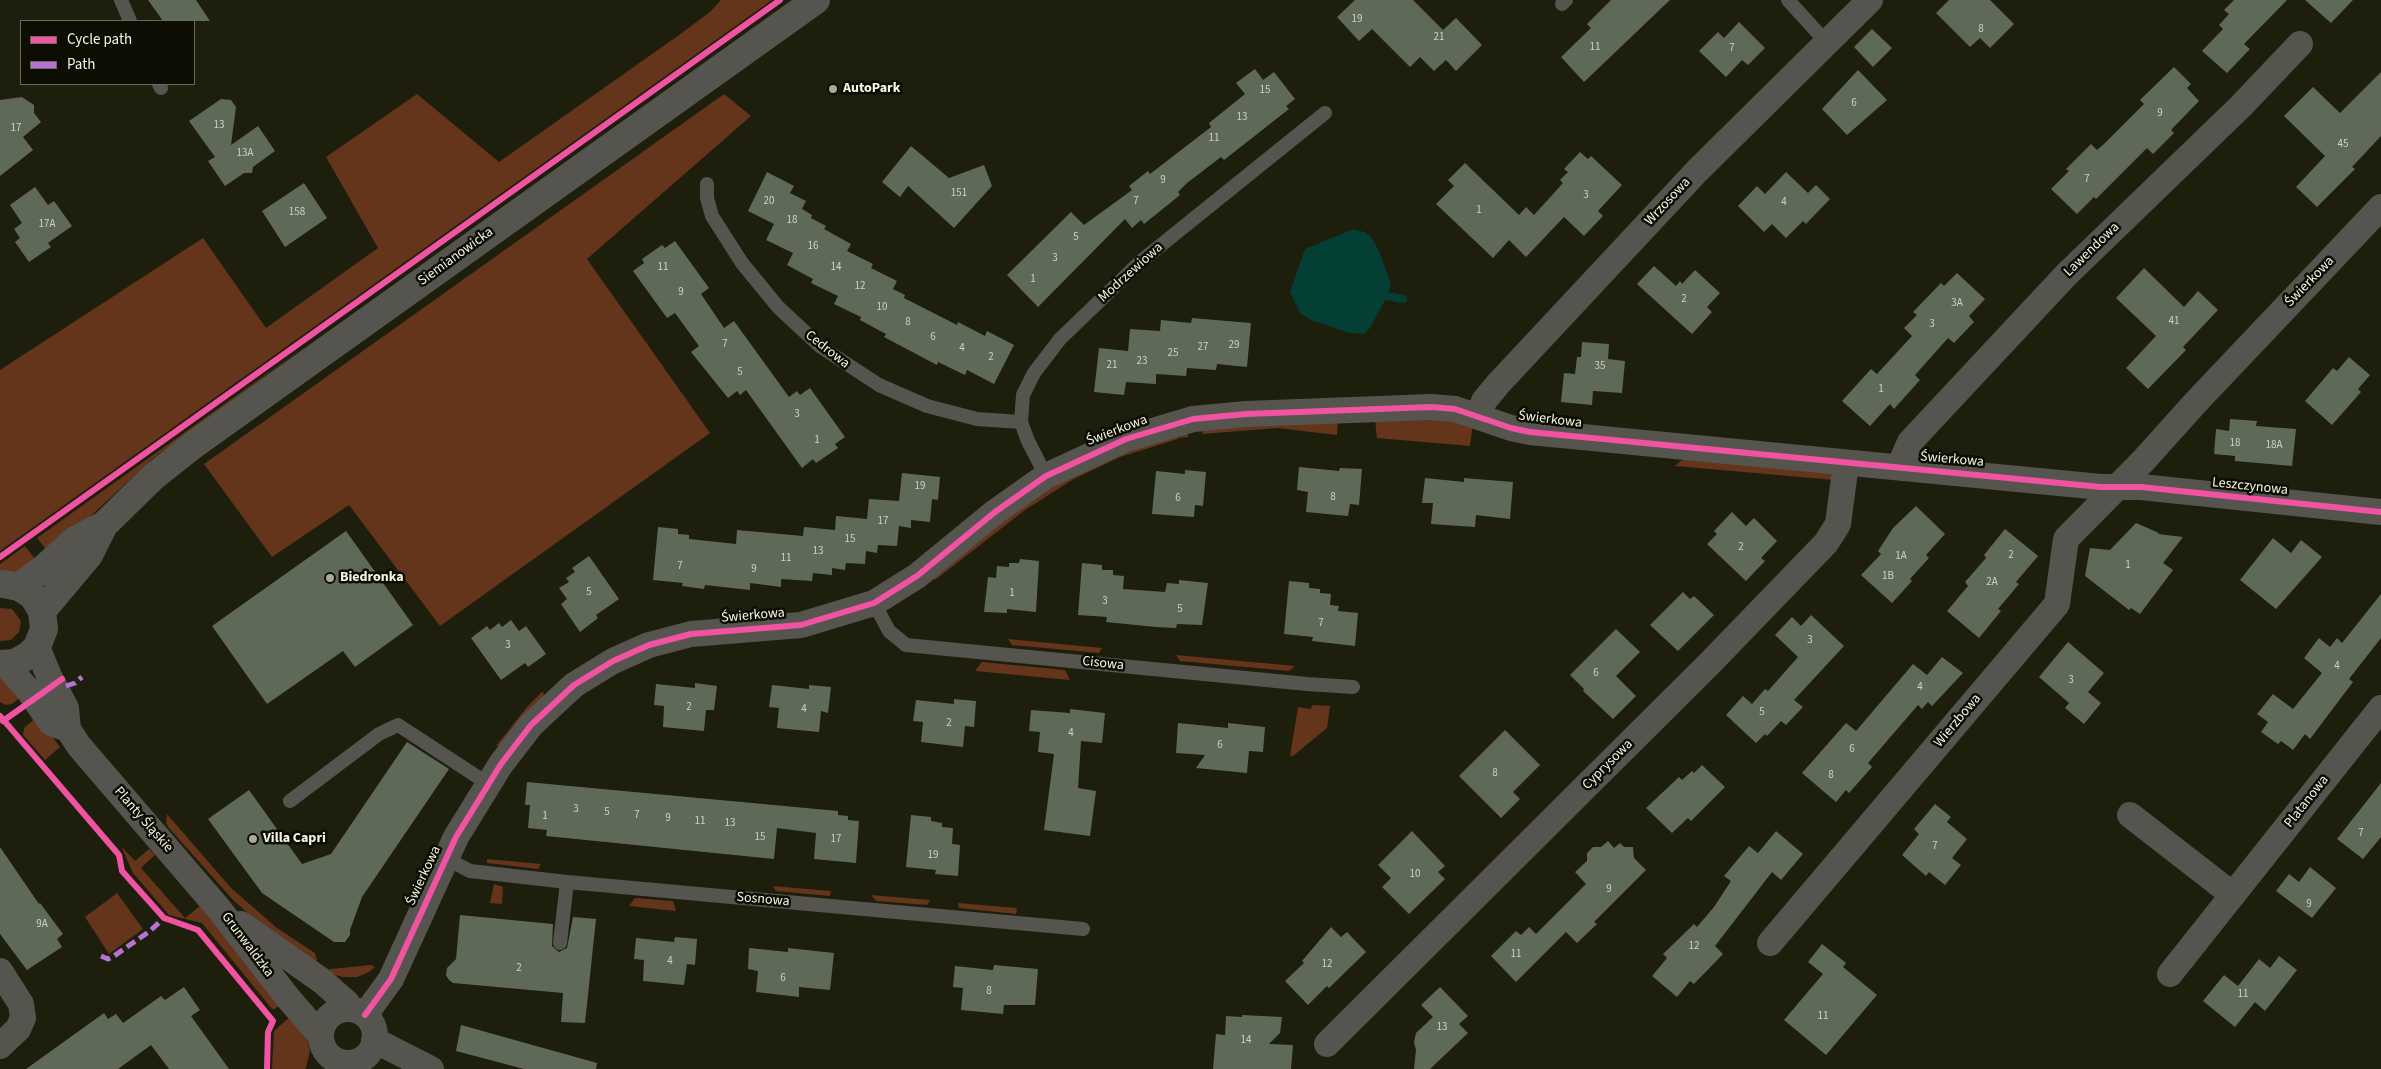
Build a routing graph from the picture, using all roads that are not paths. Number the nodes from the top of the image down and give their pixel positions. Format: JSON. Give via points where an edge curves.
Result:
{"nodes":[{"id":1,"x":121,"y":0,"type":"edge"},
{"id":2,"x":816,"y":0,"type":"edge"},
{"id":3,"x":1788,"y":0,"type":"edge"},
{"id":4,"x":1870,"y":0,"type":"edge"},
{"id":5,"x":130,"y":20,"type":"edge"},
{"id":6,"x":1827,"y":42,"type":"junction"},
{"id":7,"x":2300,"y":44,"type":"dead end"},
{"id":8,"x":1325,"y":113,"type":"dead end"},
{"id":9,"x":707,"y":184,"type":"dead end"},
{"id":10,"x":2381,"y":207,"type":"edge"},
{"id":11,"x":1479,"y":415,"type":"junction"},
{"id":12,"x":1021,"y":422,"type":"junction"},
{"id":13,"x":1846,"y":463,"type":"junction"},
{"id":14,"x":1902,"y":468,"type":"junction"},
{"id":15,"x":1046,"y":476,"type":"junction"},
{"id":16,"x":2117,"y":487,"type":"junction"},
{"id":17,"x":2381,"y":512,"type":"edge"},
{"id":18,"x":104,"y":525,"type":"junction"},
{"id":19,"x":10,"y":585,"type":"edge"},
{"id":20,"x":874,"y":603,"type":"junction"},
{"id":21,"x":42,"y":611,"type":"junction"},
{"id":22,"x":37,"y":646,"type":"junction"},
{"id":23,"x":3,"y":665,"type":"edge"},
{"id":24,"x":1353,"y":687,"type":"dead end"},
{"id":25,"x":2381,"y":708,"type":"edge"},
{"id":26,"x":68,"y":729,"type":"junction"},
{"id":27,"x":490,"y":785,"type":"junction"},
{"id":28,"x":290,"y":801,"type":"dead end"},
{"id":29,"x":2130,"y":815,"type":"dead end"},
{"id":30,"x":446,"y":858,"type":"junction"},
{"id":31,"x":567,"y":882,"type":"junction"},
{"id":32,"x":2233,"y":895,"type":"junction"},
{"id":33,"x":220,"y":909,"type":"junction"},
{"id":34,"x":1083,"y":929,"type":"dead end"},
{"id":35,"x":560,"y":943,"type":"dead end"},
{"id":36,"x":1770,"y":944,"type":"dead end"},
{"id":37,"x":0,"y":971,"type":"edge"},
{"id":38,"x":2170,"y":974,"type":"dead end"},
{"id":39,"x":357,"y":1012,"type":"junction"},
{"id":40,"x":322,"y":1036,"type":"junction"},
{"id":41,"x":374,"y":1040,"type":"junction"},
{"id":42,"x":1327,"y":1044,"type":"dead end"},
{"id":43,"x":0,"y":1046,"type":"edge"},
{"id":44,"x":340,"y":1066,"type":"edge"},
{"id":45,"x":431,"y":1069,"type":"edge"}],
"edges":[{"from":1,"to":5,"type":"lane"},
{"from":2,"to":18,"type":"street","name":"Siemianowicka","via":[[192,446]]},
{"from":3,"to":6,"type":"lane"},
{"from":4,"to":6,"type":"street","name":"Wrzosowa"},
{"from":6,"to":11,"type":"street","name":"Wrzosowa","via":[[1697,170],[1498,384],[1484,401]]},
{"from":7,"to":14,"type":"street","name":"Lawendowa","via":[[2060,282],[1910,442]]},
{"from":8,"to":12,"type":"lane","name":"Modrzewiowa","via":[[1140,262],[1060,339],[1034,372],[1023,394]]},
{"from":9,"to":12,"type":"lane","name":"Cedrowa","via":[[712,216],[742,263],[778,307],[818,344],[879,385],[928,406],[977,419]]},
{"from":10,"to":16,"type":"street","name":"Świerkowa"},
{"from":11,"to":13,"type":"street","name":"Świerkowa","via":[[1530,432]]},
{"from":11,"to":15,"type":"street","name":"Świerkowa","via":[[1431,407],[1193,419],[1126,438]]},
{"from":12,"to":15,"type":"lane","name":"Modrzewiowa"},
{"from":13,"to":14,"type":"street","name":"Świerkowa"},
{"from":13,"to":42,"type":"street","name":"Cyprysowa","via":[[1838,524],[1826,543]]},
{"from":14,"to":16,"type":"street","name":"Świerkowa"},
{"from":15,"to":20,"type":"street","name":"Świerkowa","via":[[995,512],[917,576]]},
{"from":16,"to":17,"type":"street","name":"Leszczynowa"},
{"from":16,"to":36,"type":"street","name":"Wierzbowa","via":[[2066,539],[2057,604]]},
{"from":18,"to":19,"type":"street","name":"Siemianowicka","via":[[75,540],[43,569]]},
{"from":18,"to":21,"type":"street","name":"Siemianowicka","via":[[89,555]]},
{"from":19,"to":21,"type":"street","via":[[33,596]]},
{"from":20,"to":24,"type":"lane","name":"Cisowa","via":[[889,631],[906,645]]},
{"from":20,"to":27,"type":"street","name":"Świerkowa","via":[[801,625],[691,634],[627,653],[574,685],[551,705],[510,752]]},
{"from":21,"to":22,"type":"street","via":[[44,629]]},
{"from":22,"to":23,"type":"street","via":[[24,659]]},
{"from":22,"to":26,"type":"street","name":"Planty Śląskie","via":[[66,708]]},
{"from":23,"to":26,"type":"street","name":"Planty Śląskie","via":[[29,691],[52,723]]},
{"from":25,"to":32,"type":"street","name":"Platanowa"},
{"from":26,"to":33,"type":"street","name":"Planty Śląskie","via":[[79,746]]},
{"from":27,"to":28,"type":"lane","via":[[398,725],[379,734]]},
{"from":27,"to":30,"type":"street","name":"Świerkowa"},
{"from":29,"to":32,"type":"street"},
{"from":30,"to":31,"type":"lane","name":"Sosnowa","via":[[470,871]]},
{"from":30,"to":39,"type":"street","name":"Świerkowa","via":[[396,968]]},
{"from":31,"to":34,"type":"lane","name":"Sosnowa"},
{"from":31,"to":35,"type":"lane"},
{"from":32,"to":38,"type":"street","name":"Platanowa"},
{"from":33,"to":39,"type":"street","name":"Grunwaldzka","via":[[322,980]]},
{"from":33,"to":40,"type":"street","name":"Grunwaldzka","via":[[288,998]]},
{"from":37,"to":43,"type":"street","via":[[21,1004],[23,1018],[18,1029]]},
{"from":39,"to":40,"type":"street","via":[[340,1010],[327,1020]]},
{"from":39,"to":41,"type":"street","via":[[372,1025]]},
{"from":40,"to":44,"type":"street","via":[[326,1051]]},
{"from":41,"to":44,"type":"street","via":[[370,1052],[361,1060]]},
{"from":41,"to":45,"type":"street"}]}
